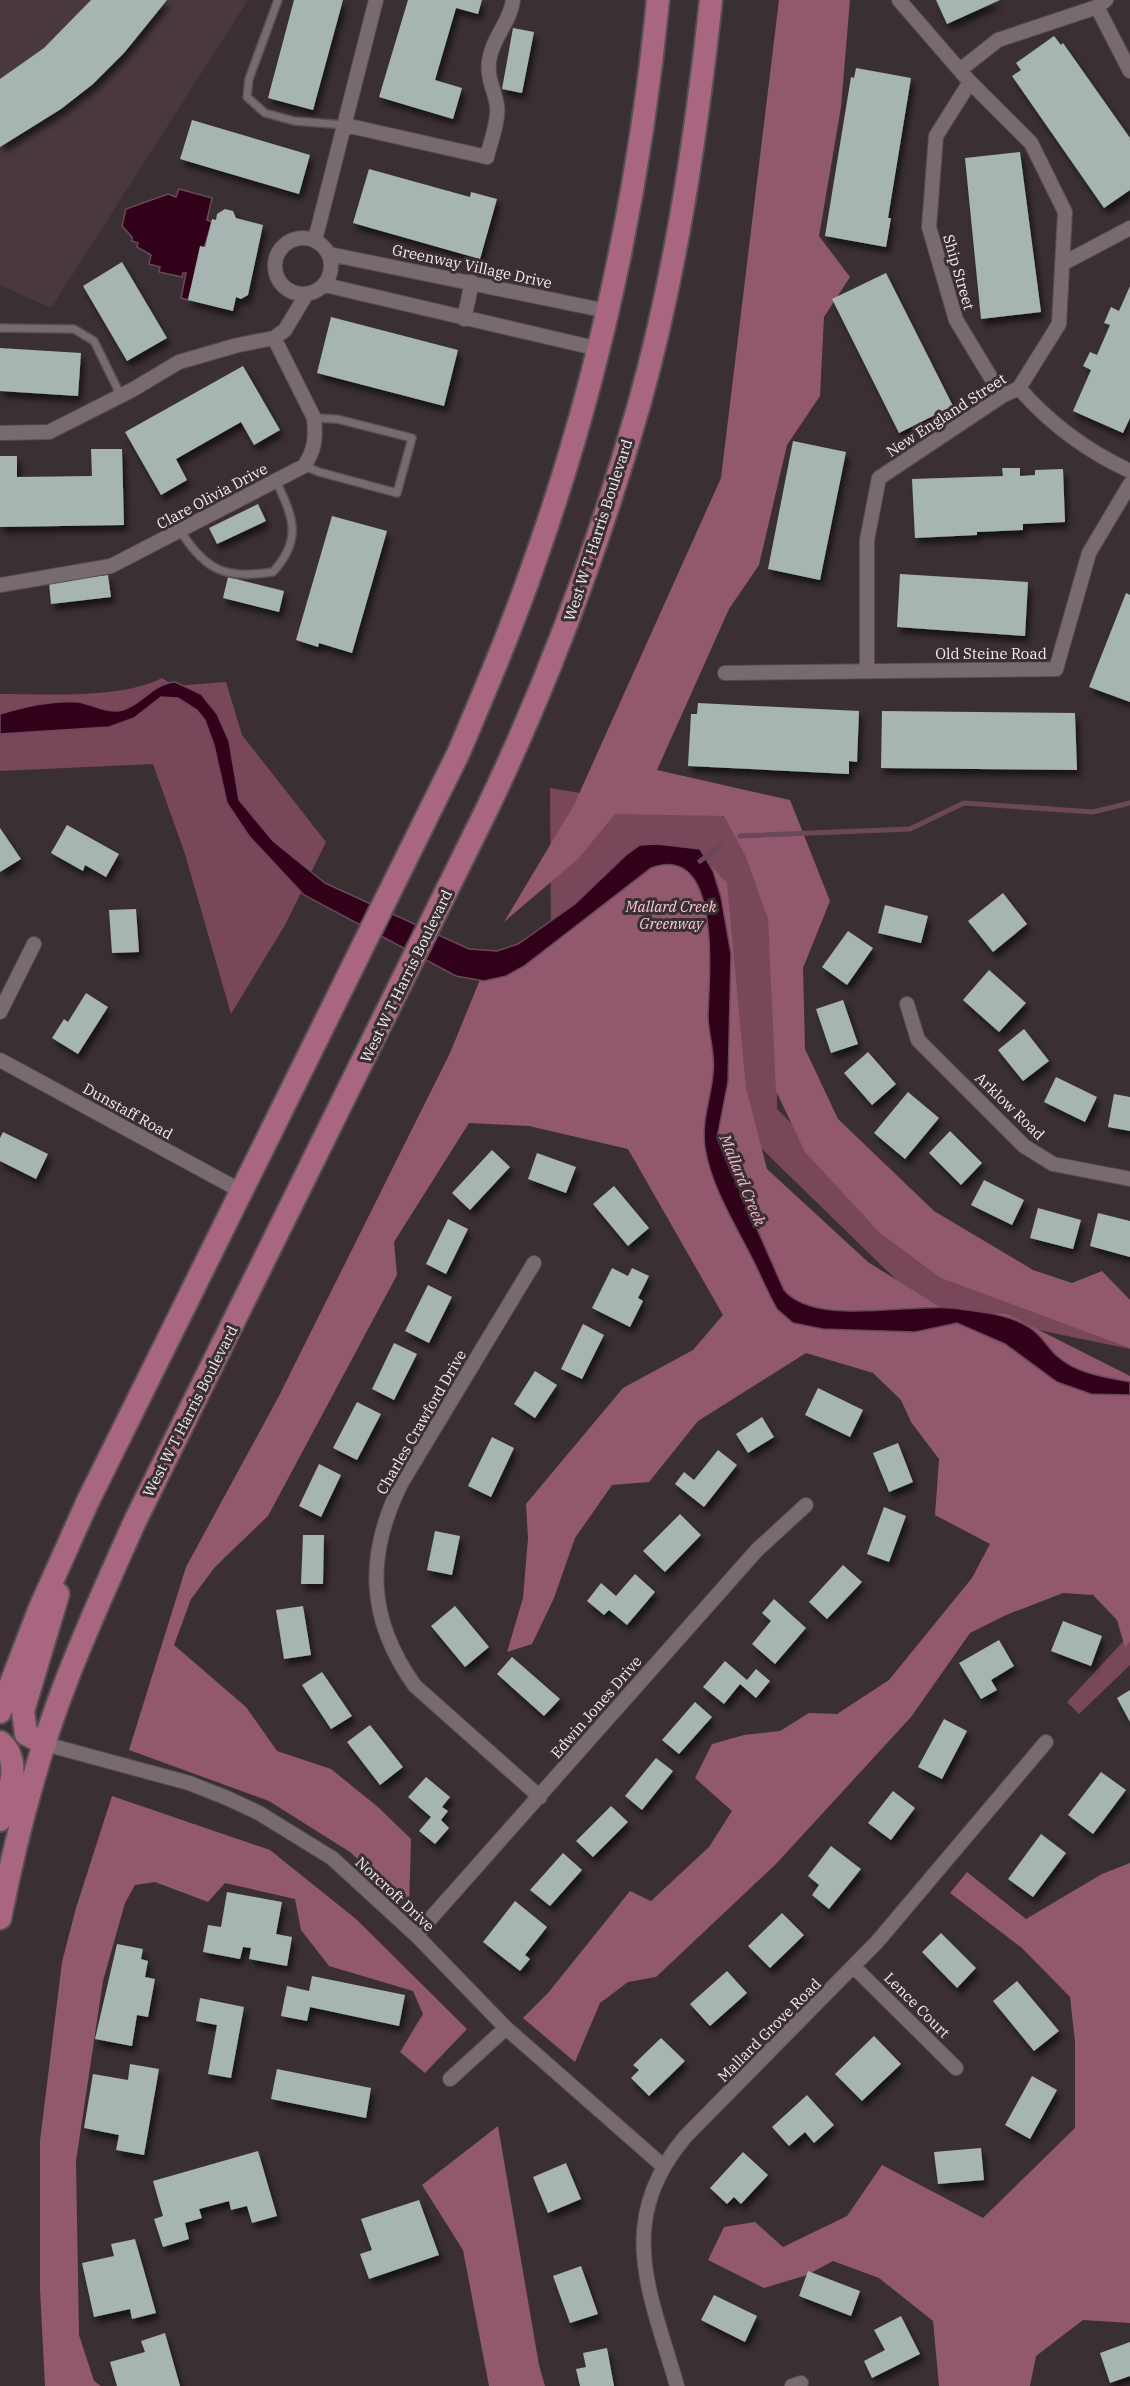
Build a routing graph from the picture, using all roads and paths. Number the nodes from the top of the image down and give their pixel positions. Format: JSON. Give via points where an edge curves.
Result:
{"nodes":[{"id":1,"x":278,"y":0,"type":"edge"},
{"id":2,"x":376,"y":0,"type":"edge"},
{"id":3,"x":513,"y":0,"type":"edge"},
{"id":4,"x":658,"y":0,"type":"edge"},
{"id":5,"x":711,"y":0,"type":"edge"},
{"id":6,"x":899,"y":0,"type":"edge"},
{"id":7,"x":1101,"y":4,"type":"edge"},
{"id":8,"x":960,"y":70,"type":"junction"},
{"id":9,"x":1130,"y":71,"type":"edge"},
{"id":10,"x":970,"y":82,"type":"junction"},
{"id":11,"x":345,"y":125,"type":"junction"},
{"id":12,"x":1130,"y":228,"type":"edge"},
{"id":13,"x":315,"y":240,"type":"junction"},
{"id":14,"x":329,"y":254,"type":"junction"},
{"id":15,"x":1062,"y":264,"type":"junction"},
{"id":16,"x":472,"y":282,"type":"junction"},
{"id":17,"x":325,"y":285,"type":"junction"},
{"id":18,"x":306,"y":295,"type":"junction"},
{"id":19,"x":608,"y":311,"type":"junction"},
{"id":20,"x":464,"y":319,"type":"junction"},
{"id":21,"x":0,"y":328,"type":"edge"},
{"id":22,"x":274,"y":338,"type":"junction"},
{"id":23,"x":599,"y":349,"type":"junction"},
{"id":24,"x":1019,"y":388,"type":"junction"},
{"id":25,"x":121,"y":396,"type":"junction"},
{"id":26,"x":1002,"y":396,"type":"junction"},
{"id":27,"x":314,"y":418,"type":"junction"},
{"id":28,"x":0,"y":433,"type":"edge"},
{"id":29,"x":304,"y":466,"type":"junction"},
{"id":30,"x":1130,"y":471,"type":"edge"},
{"id":31,"x":276,"y":481,"type":"junction"},
{"id":32,"x":1130,"y":484,"type":"edge"},
{"id":33,"x":181,"y":532,"type":"junction"},
{"id":34,"x":0,"y":585,"type":"edge"},
{"id":35,"x":867,"y":669,"type":"junction"},
{"id":36,"x":725,"y":673,"type":"dead end"},
{"id":37,"x":34,"y":944,"type":"dead end"},
{"id":38,"x":907,"y":1004,"type":"dead end"},
{"id":39,"x":0,"y":1012,"type":"edge"},
{"id":40,"x":0,"y":1060,"type":"edge"},
{"id":41,"x":1130,"y":1179,"type":"edge"},
{"id":42,"x":241,"y":1191,"type":"junction"},
{"id":43,"x":534,"y":1263,"type":"dead end"},
{"id":44,"x":806,"y":1505,"type":"dead end"},
{"id":45,"x":72,"y":1537,"type":"junction"},
{"id":46,"x":0,"y":1712,"type":"edge"},
{"id":47,"x":0,"y":1742,"type":"edge"},
{"id":48,"x":1046,"y":1742,"type":"dead end"},
{"id":49,"x":45,"y":1744,"type":"junction"},
{"id":50,"x":540,"y":1797,"type":"junction"},
{"id":51,"x":0,"y":1820,"type":"edge"},
{"id":52,"x":0,"y":1918,"type":"edge"},
{"id":53,"x":416,"y":1935,"type":"junction"},
{"id":54,"x":854,"y":1966,"type":"junction"},
{"id":55,"x":506,"y":2028,"type":"junction"},
{"id":56,"x":956,"y":2068,"type":"dead end"},
{"id":57,"x":450,"y":2079,"type":"dead end"},
{"id":58,"x":663,"y":2166,"type":"junction"},
{"id":59,"x":677,"y":2386,"type":"edge"}],
"edges":[{"from":1,"to":11,"type":"lane","via":[[249,79],[247,97],[265,113],[294,121]]},
{"from":2,"to":11,"type":"street"},
{"from":3,"to":11,"type":"street","via":[[489,60],[489,80],[497,107],[487,157]]},
{"from":4,"to":19,"type":"main road","via":[[630,208]]},
{"from":5,"to":49,"type":"main road","name":"West W T Harris Boulevard","via":[[681,214],[652,350],[606,513],[562,640],[486,812],[136,1519],[66,1681]]},
{"from":6,"to":8,"type":"street","name":"New England Street"},
{"from":7,"to":8,"type":"street","via":[[998,40]]},
{"from":7,"to":9,"type":"street"},
{"from":8,"to":10,"type":"street","name":"New England Street"},
{"from":10,"to":15,"type":"street","name":"New England Street","via":[[1030,143],[1060,202],[1065,212]]},
{"from":10,"to":26,"type":"street","name":"Ship Street","via":[[936,136],[929,227],[956,320]]},
{"from":11,"to":13,"type":"street"},
{"from":12,"to":15,"type":"street"},
{"from":13,"to":14,"type":"street"},
{"from":13,"to":18,"type":"street","via":[[297,238],[288,242],[281,248],[274,266],[276,276],[288,290]]},
{"from":14,"to":16,"type":"street","name":"Greenway Village Drive"},
{"from":14,"to":17,"type":"street","via":[[331,275]]},
{"from":15,"to":24,"type":"street","name":"New England Street","via":[[1059,324]]},
{"from":16,"to":19,"type":"street","name":"Greenway Village Drive"},
{"from":16,"to":20,"type":"street"},
{"from":17,"to":18,"type":"street"},
{"from":17,"to":20,"type":"street"},
{"from":18,"to":22,"type":"street","via":[[285,330]]},
{"from":19,"to":23,"type":"main road"},
{"from":20,"to":23,"type":"street"},
{"from":21,"to":25,"type":"lane","via":[[74,329],[94,341]]},
{"from":22,"to":25,"type":"street","via":[[179,362]]},
{"from":22,"to":27,"type":"street"},
{"from":23,"to":42,"type":"main road","via":[[532,569],[453,764]]},
{"from":24,"to":26,"type":"street","name":"New England Street"},
{"from":24,"to":30,"type":"street","via":[[1070,436],[1098,456]]},
{"from":25,"to":28,"type":"street","via":[[49,432]]},
{"from":26,"to":35,"type":"street","name":"New England Street","via":[[879,478],[867,540]]},
{"from":27,"to":29,"type":"street","via":[[313,453]]},
{"from":27,"to":29,"type":"lane","via":[[337,419],[412,438],[397,493]]},
{"from":29,"to":31,"type":"street","name":"Clare Olivia Drive"},
{"from":31,"to":33,"type":"street","name":"Clare Olivia Drive"},
{"from":31,"to":33,"type":"lane","via":[[294,530],[287,557],[273,572],[246,576],[215,569],[195,555]]},
{"from":32,"to":35,"type":"street","name":"Old Steine Road","via":[[1089,553],[1056,669]]},
{"from":33,"to":34,"type":"street","name":"Clare Olivia Drive","via":[[111,566]]},
{"from":35,"to":36,"type":"street","name":"Old Steine Road"},
{"from":37,"to":39,"type":"street"},
{"from":38,"to":41,"type":"street","name":"Arklow Road","via":[[918,1040],[1024,1146],[1053,1164]]},
{"from":40,"to":42,"type":"street","name":"Dunstaff Road"},
{"from":42,"to":45,"type":"main road"},
{"from":43,"to":50,"type":"street","name":"Charles Crawford Drive","via":[[402,1482],[388,1509],[376,1567],[377,1598],[399,1664],[415,1686]]},
{"from":44,"to":50,"type":"street","name":"Edwin Jones Drive","via":[[757,1550]]},
{"from":45,"to":46,"type":"main road"},
{"from":45,"to":49,"type":"main road","via":[[23,1711],[26,1734]]},
{"from":47,"to":51,"type":"main road","via":[[13,1767]]},
{"from":48,"to":54,"type":"street","name":"Mallard Grove Road"},
{"from":49,"to":52,"type":"main road","name":"West W T Harris Boulevard","via":[[21,1823]]},
{"from":49,"to":53,"type":"street","name":"Norcroft Drive","via":[[189,1784],[259,1813],[332,1858]]},
{"from":50,"to":53,"type":"street","name":"Edwin Jones Drive"},
{"from":53,"to":55,"type":"street","name":"Norcroft Drive"},
{"from":54,"to":56,"type":"street","name":"Lence Court"},
{"from":54,"to":58,"type":"street","name":"Mallard Grove Road","via":[[685,2137]]},
{"from":55,"to":57,"type":"street"},
{"from":55,"to":58,"type":"street","name":"Norcroft Drive"},
{"from":58,"to":59,"type":"street","name":"Mallard Grove Road","via":[[648,2200],[642,2252],[646,2280]]}]}
